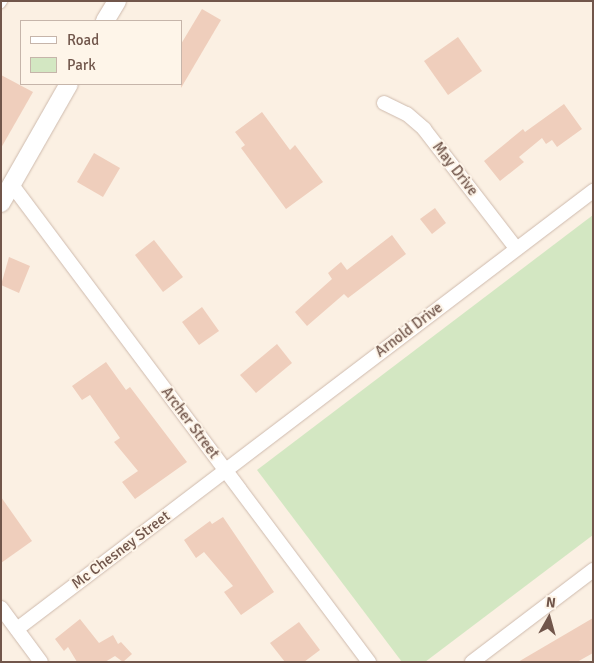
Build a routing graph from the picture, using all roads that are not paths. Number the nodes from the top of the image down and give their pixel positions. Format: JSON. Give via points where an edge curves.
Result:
{"nodes":[{"id":1,"x":116,"y":1,"type":"edge"},
{"id":2,"x":106,"y":20,"type":"edge"},
{"id":3,"x":68,"y":85,"type":"edge"},
{"id":4,"x":384,"y":103,"type":"dead end"},
{"id":5,"x":12,"y":185,"type":"junction"},
{"id":6,"x":593,"y":191,"type":"edge"},
{"id":7,"x":1,"y":203,"type":"edge"},
{"id":8,"x":516,"y":248,"type":"junction"},
{"id":9,"x":225,"y":470,"type":"junction"},
{"id":10,"x":593,"y":570,"type":"edge"},
{"id":11,"x":1,"y":608,"type":"edge"},
{"id":12,"x":17,"y":629,"type":"junction"},
{"id":13,"x":41,"y":662,"type":"edge"},
{"id":14,"x":369,"y":662,"type":"edge"},
{"id":15,"x":472,"y":662,"type":"edge"}],
"edges":[{"from":1,"to":2,"type":"street"},
{"from":3,"to":5,"type":"street"},
{"from":4,"to":8,"type":"street","name":"May Drive","via":[[407,114],[424,129]]},
{"from":5,"to":7,"type":"street"},
{"from":5,"to":9,"type":"street","name":"Archer Street"},
{"from":6,"to":8,"type":"street","name":"Arnold Drive"},
{"from":8,"to":9,"type":"street","name":"Arnold Drive"},
{"from":9,"to":12,"type":"street","name":"Mc Chesney Street"},
{"from":9,"to":14,"type":"street","name":"Archer Street"},
{"from":10,"to":15,"type":"street"},
{"from":11,"to":12,"type":"street"},
{"from":12,"to":13,"type":"street"}]}
